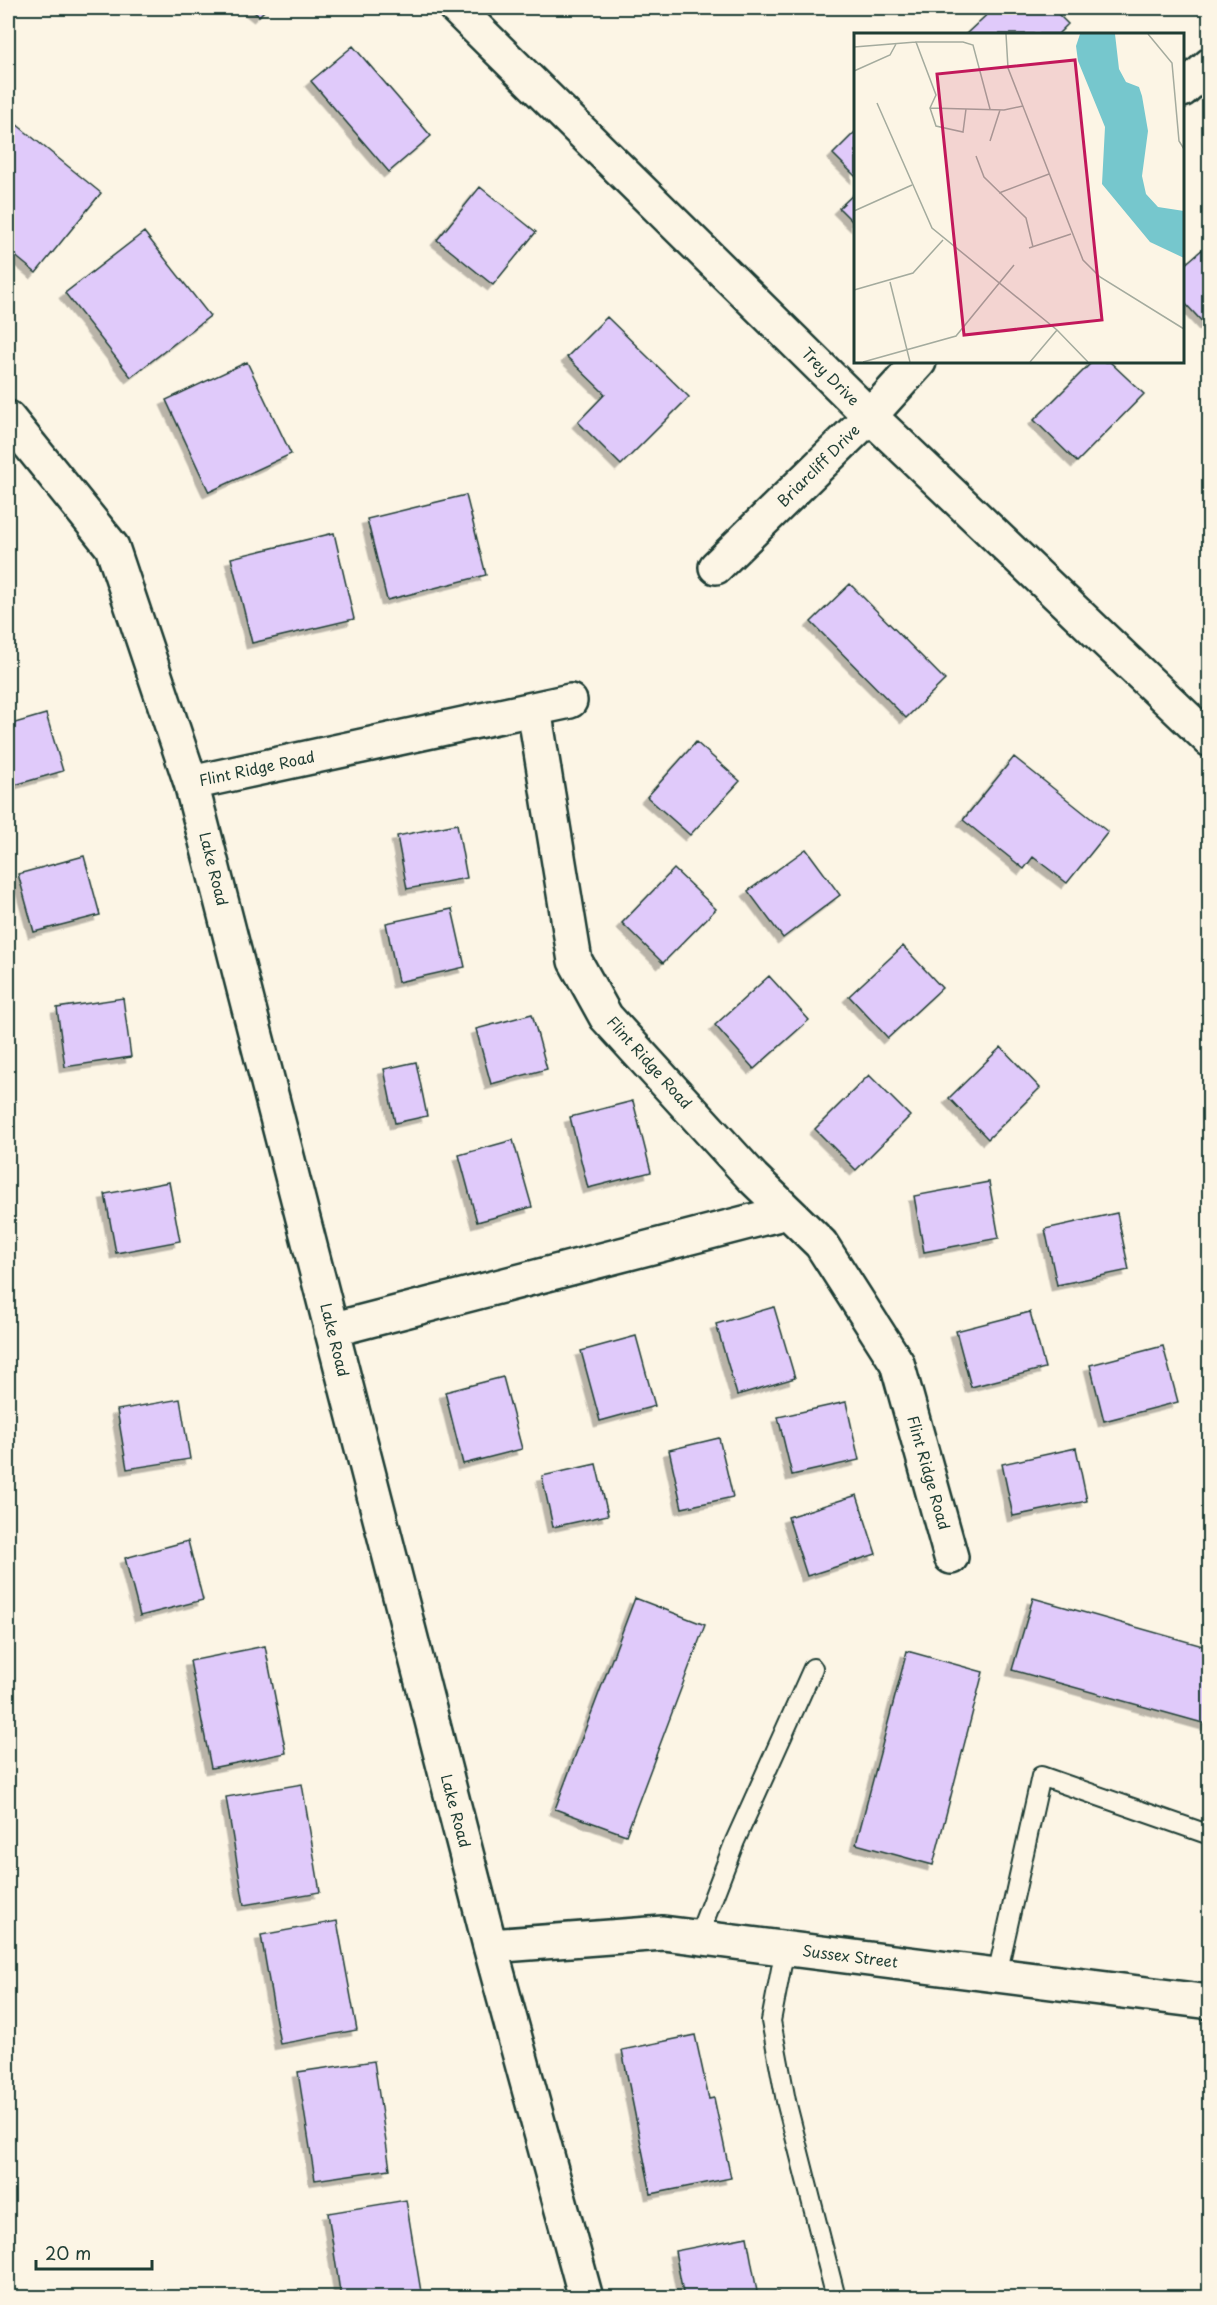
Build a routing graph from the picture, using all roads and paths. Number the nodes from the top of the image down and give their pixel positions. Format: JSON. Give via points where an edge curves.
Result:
{"nodes":[{"id":1,"x":456,"y":8,"type":"edge"},
{"id":2,"x":1209,"y":65,"type":"edge"},
{"id":3,"x":1184,"y":88,"type":"edge"},
{"id":4,"x":918,"y":363,"type":"edge"},
{"id":5,"x":870,"y":416,"type":"junction"},
{"id":6,"x":8,"y":418,"type":"edge"},
{"id":7,"x":716,"y":567,"type":"dead end"},
{"id":8,"x":570,"y":701,"type":"dead end"},
{"id":9,"x":534,"y":709,"type":"junction"},
{"id":10,"x":1209,"y":740,"type":"edge"},
{"id":11,"x":191,"y":783,"type":"junction"},
{"id":12,"x":787,"y":1212,"type":"junction"},
{"id":13,"x":331,"y":1330,"type":"junction"},
{"id":14,"x":951,"y":1557,"type":"dead end"},
{"id":15,"x":813,"y":1668,"type":"dead end"},
{"id":16,"x":1209,"y":1835,"type":"edge"},
{"id":17,"x":698,"y":1937,"type":"junction"},
{"id":18,"x":490,"y":1946,"type":"junction"},
{"id":19,"x":785,"y":1948,"type":"junction"},
{"id":20,"x":997,"y":1975,"type":"junction"},
{"id":21,"x":1209,"y":2002,"type":"edge"},
{"id":22,"x":586,"y":2298,"type":"edge"},
{"id":23,"x":836,"y":2298,"type":"edge"}],
"edges":[{"from":1,"to":5,"type":"street","name":"Trey Drive"},
{"from":2,"to":3,"type":"street"},
{"from":4,"to":5,"type":"street","name":"Briarcliff Drive"},
{"from":5,"to":7,"type":"street","name":"Briarcliff Drive"},
{"from":5,"to":10,"type":"street","name":"Trey Drive"},
{"from":6,"to":11,"type":"street","name":"Lake Road","via":[[111,547]]},
{"from":8,"to":9,"type":"street","name":"Flint Ridge Road"},
{"from":9,"to":11,"type":"street","name":"Flint Ridge Road"},
{"from":9,"to":12,"type":"street","name":"Flint Ridge Road","via":[[574,961],[606,1017]]},
{"from":11,"to":13,"type":"street","name":"Lake Road"},
{"from":12,"to":13,"type":"street"},
{"from":12,"to":14,"type":"street","name":"Flint Ridge Road","via":[[820,1244],[897,1362]]},
{"from":13,"to":18,"type":"street","name":"Lake Road"},
{"from":15,"to":17,"type":"lane","via":[[735,1841]]},
{"from":16,"to":20,"type":"lane","via":[[1041,1776]]},
{"from":17,"to":18,"type":"street","name":"Sussex Street","via":[[663,1933]]},
{"from":17,"to":19,"type":"street","name":"Sussex Street"},
{"from":18,"to":22,"type":"street","name":"Lake Road"},
{"from":19,"to":20,"type":"street","name":"Sussex Street"},
{"from":19,"to":23,"type":"lane","via":[[771,2021],[786,2101]]},
{"from":20,"to":21,"type":"street","name":"Sussex Street"}]}
